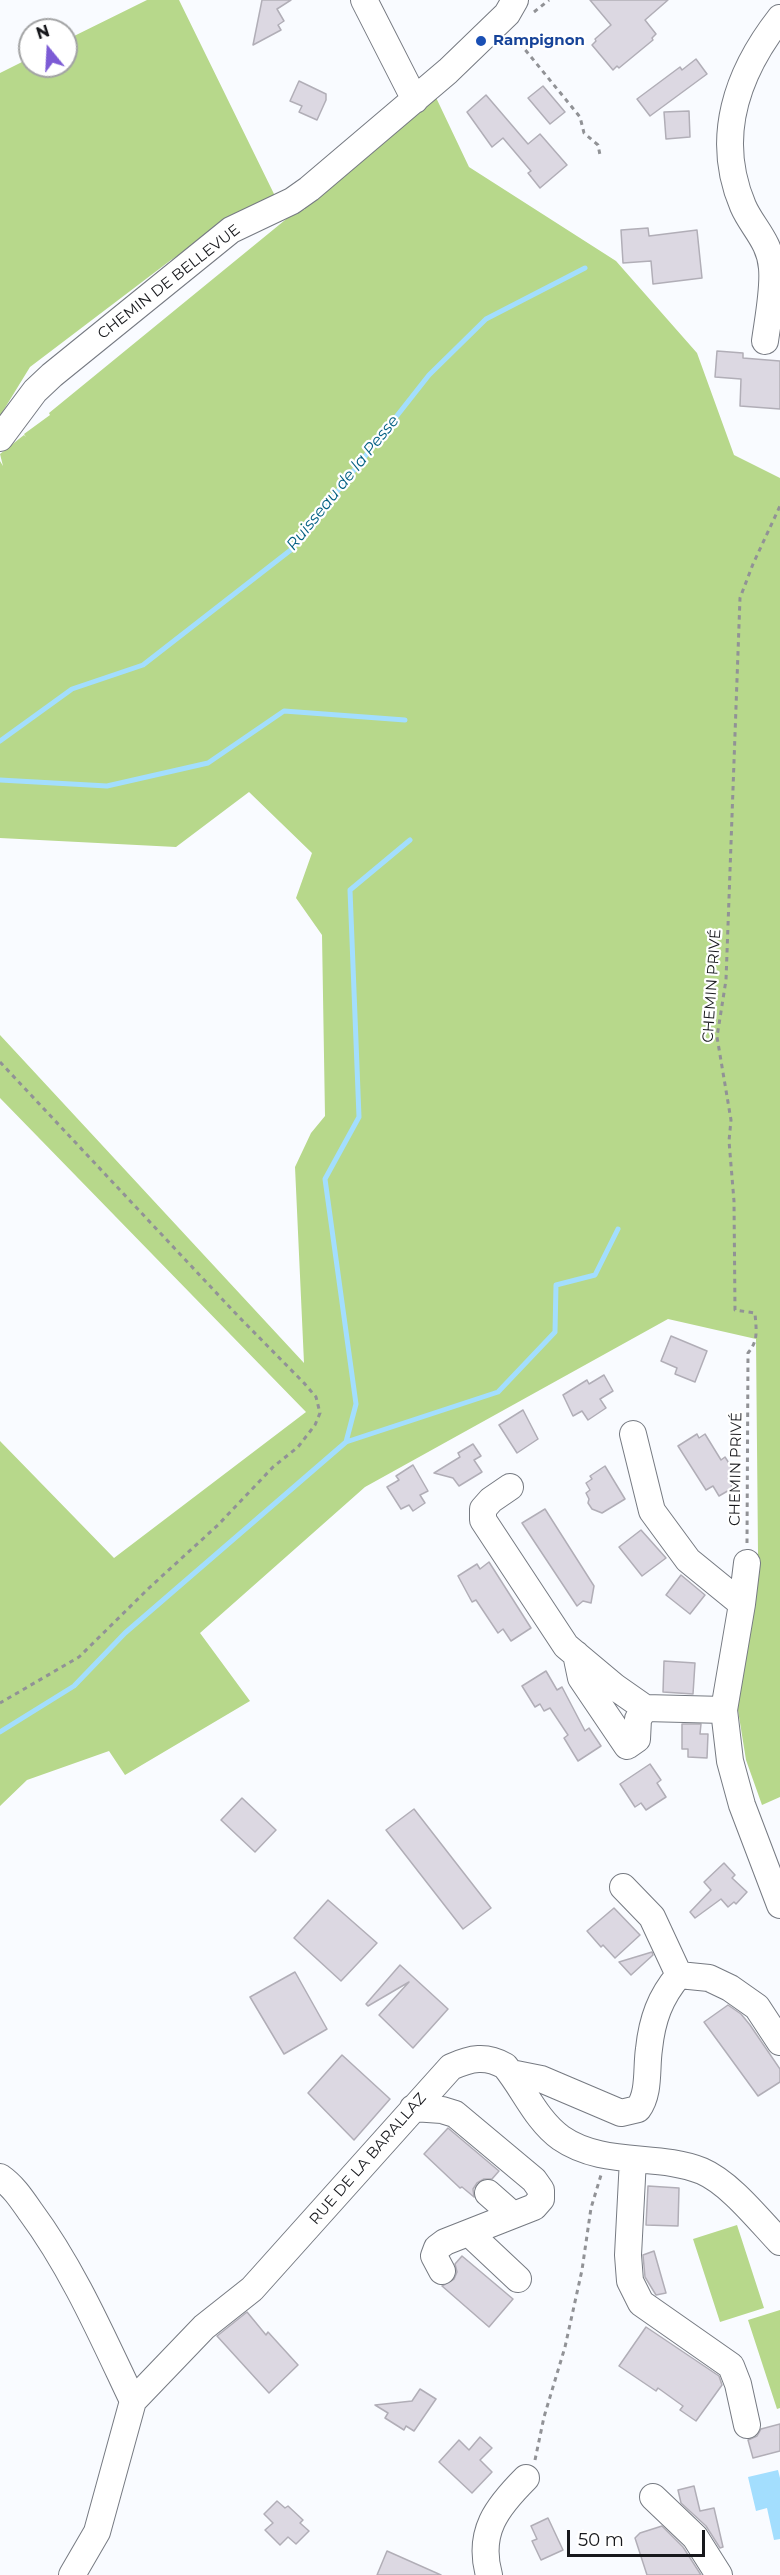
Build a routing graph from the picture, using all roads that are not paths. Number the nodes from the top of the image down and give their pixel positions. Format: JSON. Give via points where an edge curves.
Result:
{"nodes":[{"id":1,"x":364,"y":0,"type":"edge"},
{"id":2,"x":515,"y":0,"type":"edge"},
{"id":3,"x":529,"y":0,"type":"edge"},
{"id":4,"x":780,"y":18,"type":"edge"},
{"id":5,"x":501,"y":31,"type":"junction"},
{"id":6,"x":415,"y":100,"type":"junction"},
{"id":7,"x":765,"y":341,"type":"dead end"},
{"id":8,"x":0,"y":438,"type":"edge"},
{"id":9,"x":633,"y":1434,"type":"dead end"},
{"id":10,"x":510,"y":1487,"type":"dead end"},
{"id":11,"x":747,"y":1563,"type":"road end"},
{"id":12,"x":742,"y":1604,"type":"junction"},
{"id":13,"x":576,"y":1654,"type":"junction"},
{"id":14,"x":645,"y":1708,"type":"junction"},
{"id":15,"x":724,"y":1710,"type":"junction"},
{"id":16,"x":623,"y":1887,"type":"dead end"},
{"id":17,"x":780,"y":1905,"type":"edge"},
{"id":18,"x":679,"y":1975,"type":"junction"},
{"id":19,"x":780,"y":2042,"type":"edge"},
{"id":20,"x":511,"y":2073,"type":"junction"},
{"id":21,"x":413,"y":2108,"type":"junction"},
{"id":22,"x":633,"y":2159,"type":"junction"},
{"id":23,"x":0,"y":2177,"type":"edge"},
{"id":24,"x":488,"y":2193,"type":"dead end"},
{"id":25,"x":513,"y":2216,"type":"junction"},
{"id":26,"x":469,"y":2233,"type":"junction"},
{"id":27,"x":780,"y":2242,"type":"edge"},
{"id":28,"x":442,"y":2271,"type":"dead end"},
{"id":29,"x":518,"y":2279,"type":"dead end"},
{"id":30,"x":133,"y":2401,"type":"junction"},
{"id":31,"x":747,"y":2425,"type":"dead end"},
{"id":32,"x":526,"y":2478,"type":"road end"},
{"id":33,"x":653,"y":2498,"type":"dead end"},
{"id":34,"x":72,"y":2575,"type":"edge"},
{"id":35,"x":489,"y":2575,"type":"edge"},
{"id":36,"x":719,"y":2575,"type":"edge"}],
"edges":[{"from":1,"to":6,"type":"street"},
{"from":2,"to":5,"type":"street","name":"CHEMIN DE BELLEVUE"},
{"from":3,"to":5,"type":"street","name":"CHEMIN DE BELLEVUE"},
{"from":4,"to":7,"type":"street","via":[[743,76],[731,119],[729,160],[743,207],[766,244],[772,267]]},
{"from":5,"to":6,"type":"street","name":"CHEMIN DE BELLEVUE"},
{"from":6,"to":8,"type":"street","name":"CHEMIN DE BELLEVUE","via":[[292,201],[231,230],[212,244],[52,375]]},
{"from":9,"to":12,"type":"street","via":[[652,1511],[688,1560]]},
{"from":10,"to":13,"type":"street","via":[[483,1509],[483,1520],[531,1596]]},
{"from":11,"to":12,"type":"street"},
{"from":12,"to":15,"type":"street"},
{"from":13,"to":14,"type":"street"},
{"from":13,"to":14,"type":"street","via":[[581,1678],[627,1746],[637,1739],[638,1719]]},
{"from":14,"to":15,"type":"street"},
{"from":15,"to":17,"type":"street","via":[[730,1761],[742,1805]]},
{"from":16,"to":18,"type":"street","via":[[652,1917]]},
{"from":18,"to":19,"type":"street","via":[[709,1977],[730,1988],[757,2007]]},
{"from":18,"to":20,"type":"street","via":[[655,2015],[645,2100],[638,2109],[621,2113],[541,2079]]},
{"from":20,"to":21,"type":"street","name":"RUE DE LA BARALLAZ","via":[[497,2061],[469,2059],[451,2067]]},
{"from":20,"to":22,"type":"street","name":"RUE DE LA BARALLAZ","via":[[543,2121],[561,2138],[606,2156]]},
{"from":21,"to":25,"type":"street","via":[[442,2109],[455,2114],[534,2180],[542,2199]]},
{"from":21,"to":30,"type":"street","name":"RUE DE LA BARALLAZ","via":[[252,2289],[204,2327]]},
{"from":22,"to":27,"type":"street","name":"RUE DE LA BARALLAZ","via":[[682,2165],[703,2172],[721,2183]]},
{"from":22,"to":31,"type":"street","via":[[630,2281],[641,2303],[731,2366]]},
{"from":23,"to":30,"type":"street","via":[[10,2184],[46,2232],[78,2287]]},
{"from":24,"to":25,"type":"street"},
{"from":25,"to":26,"type":"street"},
{"from":26,"to":28,"type":"street","via":[[436,2248],[434,2256]]},
{"from":26,"to":29,"type":"street"},
{"from":30,"to":34,"type":"street","name":"RUE DE LA BARALLAZ","via":[[97,2532]]},
{"from":32,"to":35,"type":"street","via":[[490,2520],[486,2540]]},
{"from":33,"to":36,"type":"street","via":[[695,2537]]}]}
